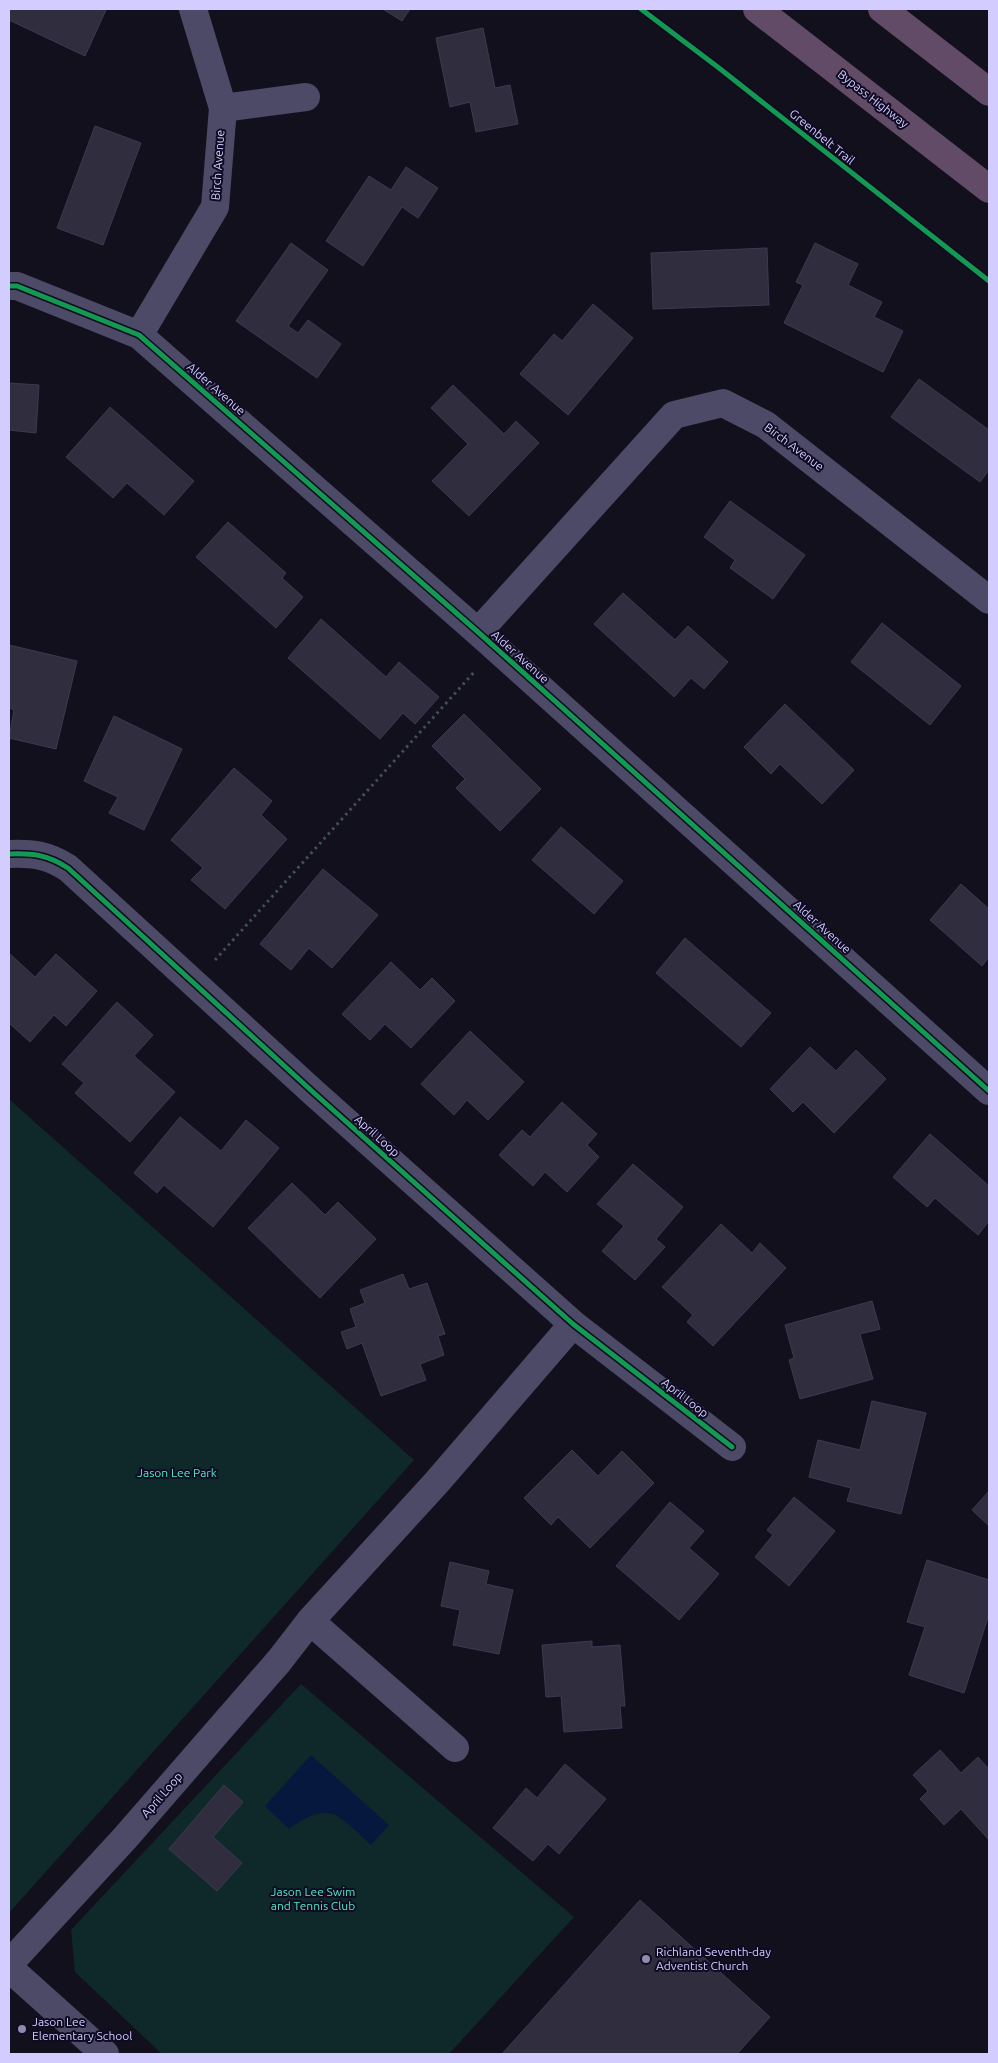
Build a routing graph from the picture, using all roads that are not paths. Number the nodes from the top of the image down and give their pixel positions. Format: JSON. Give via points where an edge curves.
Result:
{"nodes":[{"id":1,"x":193,"y":9,"type":"edge"},
{"id":2,"x":757,"y":9,"type":"edge"},
{"id":3,"x":882,"y":9,"type":"edge"},
{"id":4,"x":989,"y":92,"type":"edge"},
{"id":5,"x":306,"y":97,"type":"dead end"},
{"id":6,"x":222,"y":108,"type":"junction"},
{"id":7,"x":989,"y":189,"type":"edge"},
{"id":8,"x":9,"y":286,"type":"edge"},
{"id":9,"x":139,"y":334,"type":"junction"},
{"id":10,"x":989,"y":600,"type":"edge"},
{"id":11,"x":478,"y":632,"type":"junction"},
{"id":12,"x":9,"y":854,"type":"edge"},
{"id":13,"x":989,"y":1091,"type":"edge"},
{"id":14,"x":573,"y":1324,"type":"junction"},
{"id":15,"x":732,"y":1447,"type":"dead end"},
{"id":16,"x":310,"y":1621,"type":"junction"},
{"id":17,"x":455,"y":1748,"type":"dead end"},
{"id":18,"x":9,"y":1966,"type":"edge"},
{"id":19,"x":105,"y":2054,"type":"edge"}],
"edges":[{"from":1,"to":6,"type":"street","name":"Birch Avenue"},
{"from":2,"to":7,"type":"highway","name":"Bypass Highway"},
{"from":3,"to":4,"type":"highway"},
{"from":5,"to":6,"type":"street"},
{"from":6,"to":9,"type":"street","name":"Birch Avenue","via":[[216,207]]},
{"from":8,"to":9,"type":"street","name":"Alder Avenue","via":[[17,286]]},
{"from":9,"to":11,"type":"street","name":"Alder Avenue"},
{"from":10,"to":11,"type":"street","name":"Birch Avenue","via":[[766,425],[723,403],[674,415]]},
{"from":11,"to":13,"type":"street","name":"Alder Avenue"},
{"from":12,"to":14,"type":"street","name":"April Loop","via":[[43,855],[68,868]]},
{"from":14,"to":15,"type":"street","name":"April Loop"},
{"from":14,"to":16,"type":"street","name":"April Loop","via":[[437,1482]]},
{"from":16,"to":17,"type":"street"},
{"from":16,"to":18,"type":"street","name":"April Loop","via":[[279,1662]]},
{"from":18,"to":19,"type":"street"}]}
